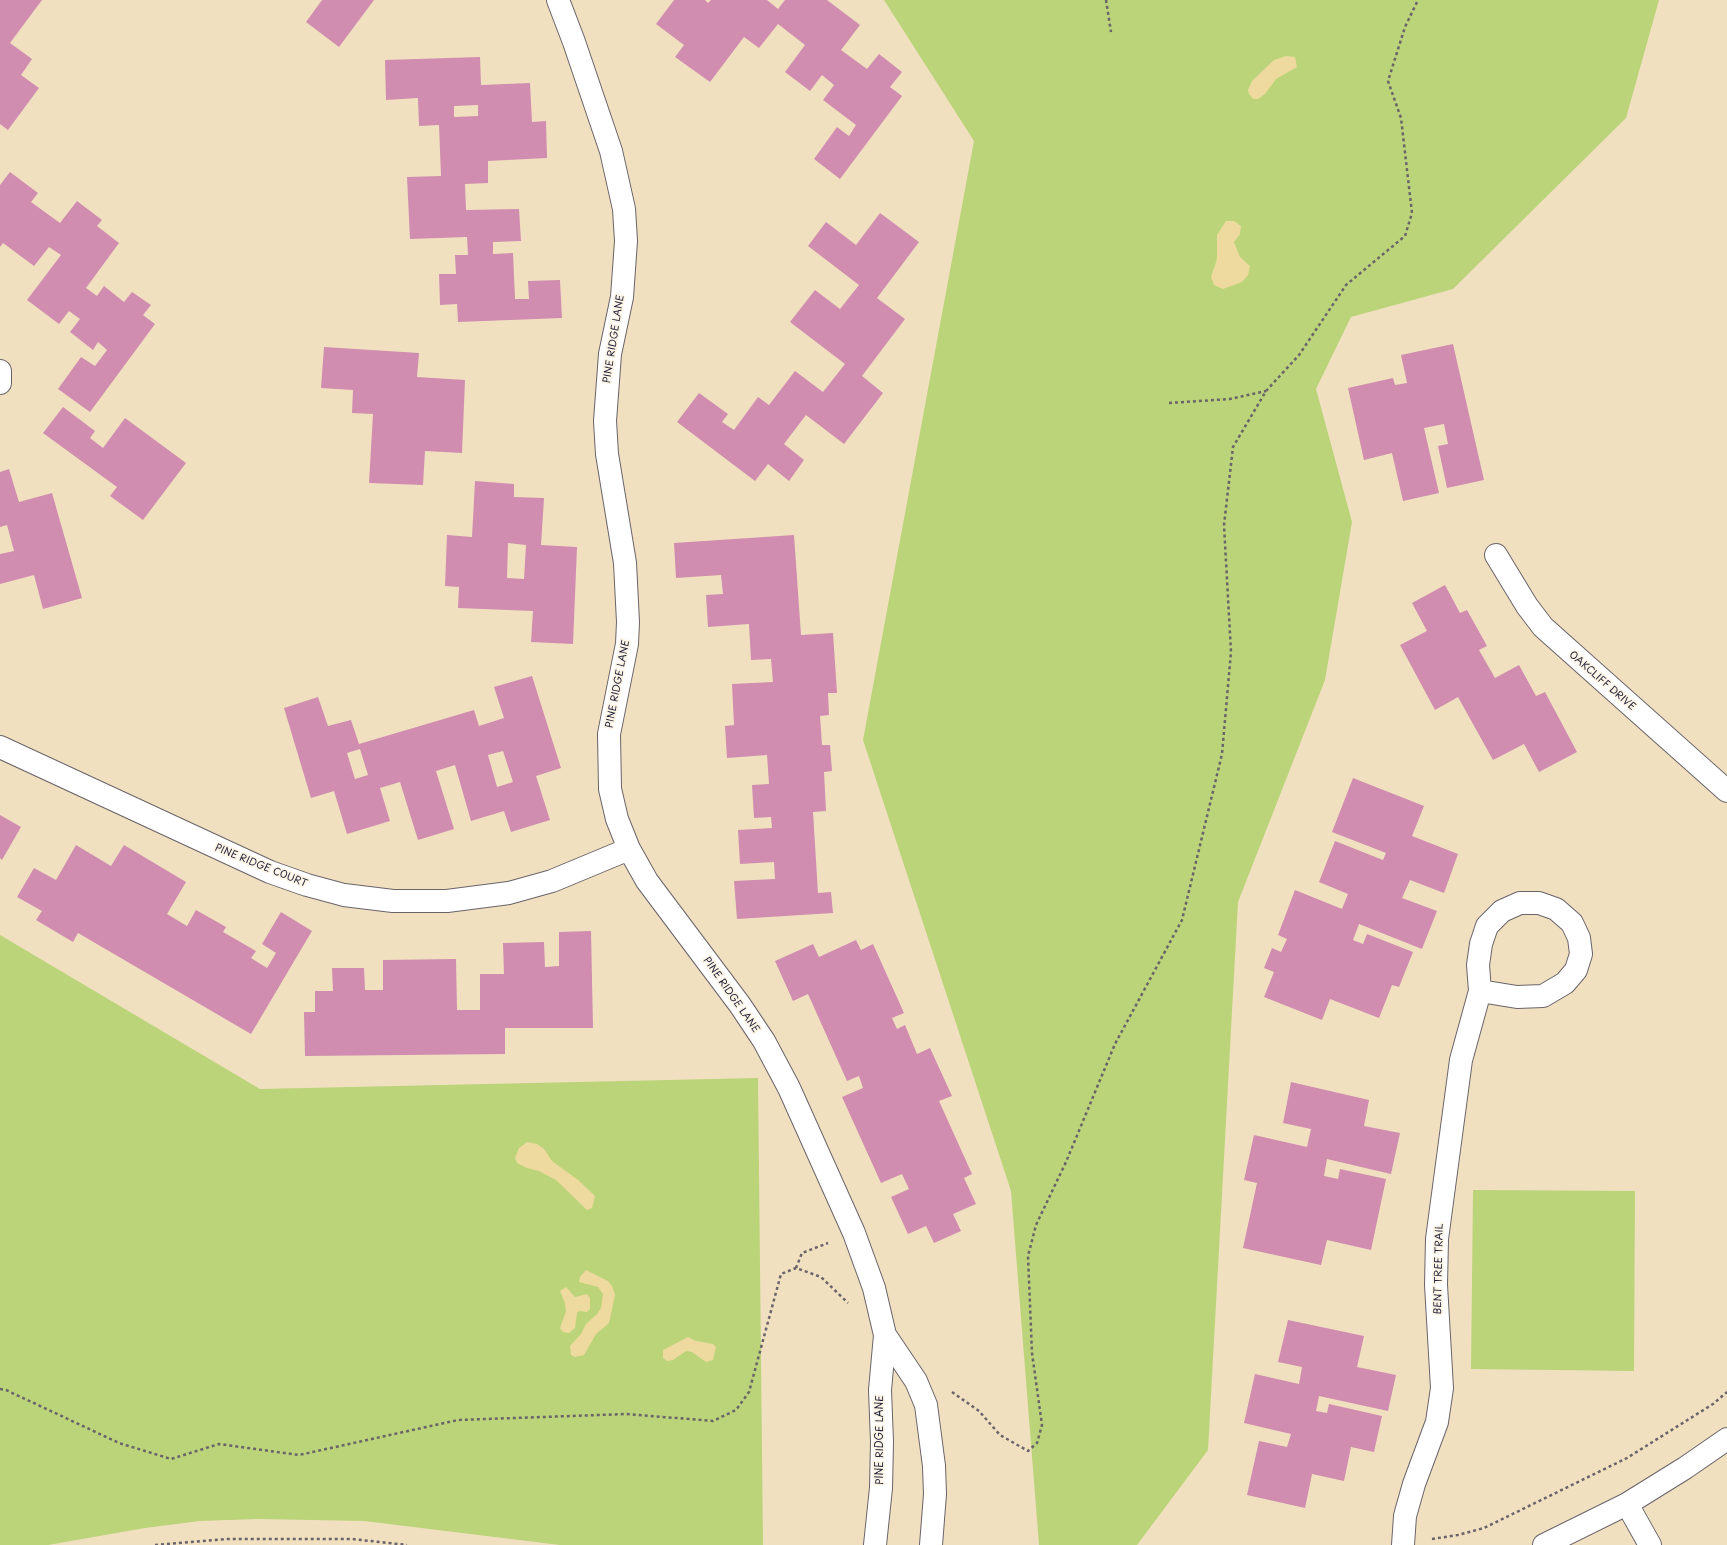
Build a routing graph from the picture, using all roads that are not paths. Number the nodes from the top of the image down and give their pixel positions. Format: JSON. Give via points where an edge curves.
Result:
{"nodes":[{"id":1,"x":558,"y":0,"type":"edge"},
{"id":2,"x":0,"y":371,"type":"edge"},
{"id":3,"x":0,"y":383,"type":"edge"},
{"id":4,"x":1496,"y":555,"type":"dead end"},
{"id":5,"x":0,"y":747,"type":"edge"},
{"id":6,"x":1727,"y":791,"type":"edge"},
{"id":7,"x":629,"y":848,"type":"junction"},
{"id":8,"x":1480,"y":991,"type":"junction"},
{"id":9,"x":885,"y":1335,"type":"junction"},
{"id":10,"x":1727,"y":1439,"type":"edge"},
{"id":11,"x":1627,"y":1504,"type":"junction"},
{"id":12,"x":875,"y":1545,"type":"edge"},
{"id":13,"x":931,"y":1545,"type":"edge"},
{"id":14,"x":1403,"y":1545,"type":"edge"},
{"id":15,"x":1544,"y":1545,"type":"edge"},
{"id":16,"x":1650,"y":1545,"type":"edge"}],
"edges":[{"from":1,"to":7,"type":"street","name":"PINE RIDGE LANE","via":[[612,151],[624,209],[626,241],[622,297],[610,354],[605,421],[607,454],[625,563],[628,622],[627,644],[608,734],[610,782],[617,819]]},
{"from":2,"to":3,"type":"street"},
{"from":4,"to":6,"type":"street","name":"OAKCLIFF DRIVE","via":[[1543,627]]},
{"from":5,"to":7,"type":"street","name":"PINE RIDGE COURT","via":[[270,872],[344,895],[393,901],[447,901],[508,893],[552,881]]},
{"from":7,"to":9,"type":"street","name":"PINE RIDGE LANE","via":[[647,881],[764,1041],[811,1134],[854,1233],[874,1288]]},
{"from":8,"to":8,"type":"street","name":"BENT TREE TRAIL","via":[[1517,997],[1543,996],[1565,983],[1576,970],[1581,954],[1579,938],[1572,923],[1556,909],[1539,903],[1520,903],[1502,911],[1487,926],[1481,944],[1478,965]]},
{"from":8,"to":14,"type":"street","name":"BENT TREE TRAIL","via":[[1461,1060],[1437,1239],[1436,1285],[1442,1388],[1438,1422],[1414,1484],[1405,1516]]},
{"from":9,"to":12,"type":"street","name":"PINE RIDGE LANE","via":[[880,1390],[882,1442]]},
{"from":9,"to":13,"type":"street","name":"PINE RIDGE LANE","via":[[916,1382],[926,1405],[934,1487]]},
{"from":10,"to":11,"type":"street"},
{"from":11,"to":15,"type":"street"},
{"from":11,"to":16,"type":"street"}]}
